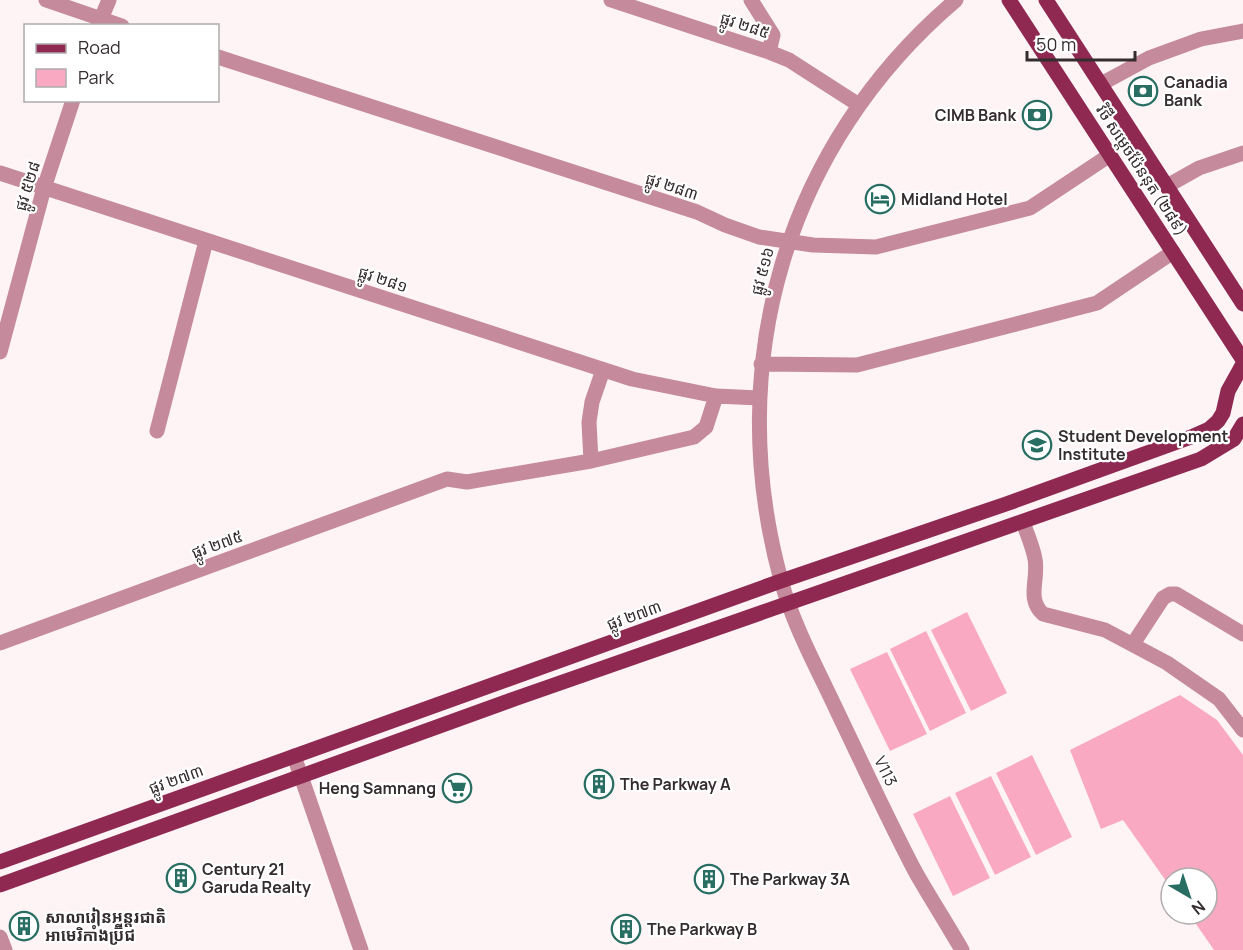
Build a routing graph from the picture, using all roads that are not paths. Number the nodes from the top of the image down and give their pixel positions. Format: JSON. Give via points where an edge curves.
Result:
{"nodes":[{"id":1,"x":46,"y":0,"type":"edge"},
{"id":2,"x":109,"y":0,"type":"edge"},
{"id":3,"x":611,"y":0,"type":"edge"},
{"id":4,"x":752,"y":0,"type":"edge"},
{"id":5,"x":956,"y":0,"type":"edge"},
{"id":6,"x":1010,"y":0,"type":"edge"},
{"id":7,"x":1046,"y":0,"type":"edge"},
{"id":8,"x":99,"y":22,"type":"edge"},
{"id":9,"x":1243,"y":31,"type":"edge"},
{"id":10,"x":769,"y":52,"type":"junction"},
{"id":11,"x":219,"y":57,"type":"edge"},
{"id":12,"x":1101,"y":84,"type":"junction"},
{"id":13,"x":72,"y":102,"type":"edge"},
{"id":14,"x":859,"y":105,"type":"junction"},
{"id":15,"x":1243,"y":153,"type":"edge"},
{"id":16,"x":1110,"y":155,"type":"junction"},
{"id":17,"x":0,"y":173,"type":"edge"},
{"id":18,"x":1167,"y":186,"type":"junction"},
{"id":19,"x":44,"y":188,"type":"junction"},
{"id":20,"x":206,"y":241,"type":"junction"},
{"id":21,"x":788,"y":241,"type":"junction"},
{"id":22,"x":1173,"y":252,"type":"junction"},
{"id":23,"x":1242,"y":300,"type":"edge"},
{"id":24,"x":1,"y":346,"type":"edge"},
{"id":25,"x":1243,"y":362,"type":"edge"},
{"id":26,"x":761,"y":364,"type":"junction"},
{"id":27,"x":603,"y":370,"type":"junction"},
{"id":28,"x":716,"y":396,"type":"junction"},
{"id":29,"x":759,"y":398,"type":"junction"},
{"id":30,"x":1243,"y":424,"type":"edge"},
{"id":31,"x":156,"y":431,"type":"dead end"},
{"id":32,"x":591,"y":461,"type":"junction"},
{"id":33,"x":1023,"y":522,"type":"junction"},
{"id":34,"x":781,"y":581,"type":"junction"},
{"id":35,"x":789,"y":602,"type":"junction"},
{"id":36,"x":1243,"y":634,"type":"edge"},
{"id":37,"x":0,"y":643,"type":"edge"},
{"id":38,"x":1132,"y":644,"type":"junction"},
{"id":39,"x":1243,"y":730,"type":"edge"},
{"id":40,"x":294,"y":756,"type":"junction"},
{"id":41,"x":301,"y":777,"type":"junction"},
{"id":42,"x":143,"y":810,"type":"junction"},
{"id":43,"x":150,"y":831,"type":"junction"},
{"id":44,"x":0,"y":862,"type":"edge"},
{"id":45,"x":0,"y":885,"type":"edge"},
{"id":46,"x":0,"y":937,"type":"edge"},
{"id":47,"x":5,"y":950,"type":"edge"},
{"id":48,"x":361,"y":950,"type":"edge"},
{"id":49,"x":962,"y":950,"type":"edge"}],
"edges":[{"from":1,"to":8,"type":"street"},
{"from":2,"to":8,"type":"street"},
{"from":3,"to":10,"type":"street","name":"ផ្លូវ ២៨៥"},
{"from":4,"to":10,"type":"street","via":[[773,35]]},
{"from":5,"to":14,"type":"street","name":"ផ្លូវ ៥១៦","via":[[903,50]]},
{"from":6,"to":16,"type":"main road","name":"វិថី សម្តេចប៉ែននុត (២៨៩)"},
{"from":7,"to":12,"type":"main road","name":"វិថី សម្តេចប៉ែននុត (២៨៩)"},
{"from":9,"to":12,"type":"street","via":[[1201,39],[1149,58]]},
{"from":10,"to":14,"type":"street","name":"ផ្លូវ ២៨៥","via":[[789,60]]},
{"from":11,"to":21,"type":"street","name":"ផ្លូវ ២៨៣","via":[[697,212],[759,237]]},
{"from":12,"to":18,"type":"main road","name":"វិថី សម្តេចប៉ែននុត (២៨៩)"},
{"from":13,"to":19,"type":"street","name":"ផ្លូវ ៥២៨"},
{"from":14,"to":21,"type":"street","name":"ផ្លូវ ៥១៦","via":[[817,174]]},
{"from":15,"to":18,"type":"street","via":[[1199,168]]},
{"from":16,"to":21,"type":"street","name":"ផ្លូវ ២៨៣","via":[[1029,208],[876,247]]},
{"from":16,"to":22,"type":"main road","name":"វិថី សម្តេចប៉ែននុត (២៨៩)"},
{"from":17,"to":19,"type":"street","name":"ផ្លូវ ២៨១"},
{"from":18,"to":23,"type":"main road","name":"វិថី សម្តេចប៉ែននុត (២៨៩)"},
{"from":19,"to":20,"type":"street","name":"ផ្លូវ ២៨១"},
{"from":19,"to":24,"type":"street","name":"ផ្លូវ ៥២៨"},
{"from":20,"to":27,"type":"street","name":"ផ្លូវ ២៨១"},
{"from":20,"to":31,"type":"street"},
{"from":21,"to":26,"type":"street","name":"ផ្លូវ ៥១៦"},
{"from":22,"to":25,"type":"main road","name":"វិថី សម្តេចប៉ែននុត (២៨៩)"},
{"from":22,"to":26,"type":"street","via":[[1097,303],[857,365]]},
{"from":25,"to":34,"type":"main road","name":"ផ្លូវ ២៧៣","via":[[1228,391],[1223,413],[1209,429]]},
{"from":26,"to":29,"type":"street","name":"ផ្លូវ ៥១៦"},
{"from":27,"to":28,"type":"street","name":"ផ្លូវ ២៨១","via":[[632,380]]},
{"from":27,"to":32,"type":"street","via":[[592,402]]},
{"from":28,"to":29,"type":"street","name":"ផ្លូវ ២៨១"},
{"from":28,"to":32,"type":"street","via":[[706,427],[694,437]]},
{"from":29,"to":34,"type":"street","name":"ផ្លូវ ៥១៦","via":[[760,460]]},
{"from":30,"to":33,"type":"main road","via":[[1234,440],[1201,459]]},
{"from":32,"to":37,"type":"street","name":"ផ្លូវ ២៧៥","via":[[467,482],[447,479]]},
{"from":33,"to":35,"type":"main road"},
{"from":33,"to":38,"type":"street","via":[[1035,560],[1036,608],[1043,614],[1105,630]]},
{"from":34,"to":35,"type":"street","name":"ផ្លូវ ៥១៦"},
{"from":34,"to":40,"type":"main road","name":"ផ្លូវ ២៧៣"},
{"from":35,"to":41,"type":"main road"},
{"from":35,"to":49,"type":"street","name":"V113","via":[[878,797]]},
{"from":36,"to":38,"type":"street","via":[[1170,594],[1163,598]]},
{"from":38,"to":39,"type":"street","via":[[1219,699]]},
{"from":40,"to":41,"type":"street"},
{"from":40,"to":42,"type":"main road","name":"ផ្លូវ ២៧៣"},
{"from":41,"to":43,"type":"main road"},
{"from":41,"to":48,"type":"street"},
{"from":42,"to":43,"type":"main road"},
{"from":42,"to":44,"type":"main road","name":"ផ្លូវ ២៧៣"},
{"from":43,"to":45,"type":"main road"},
{"from":46,"to":47,"type":"street"}]}
